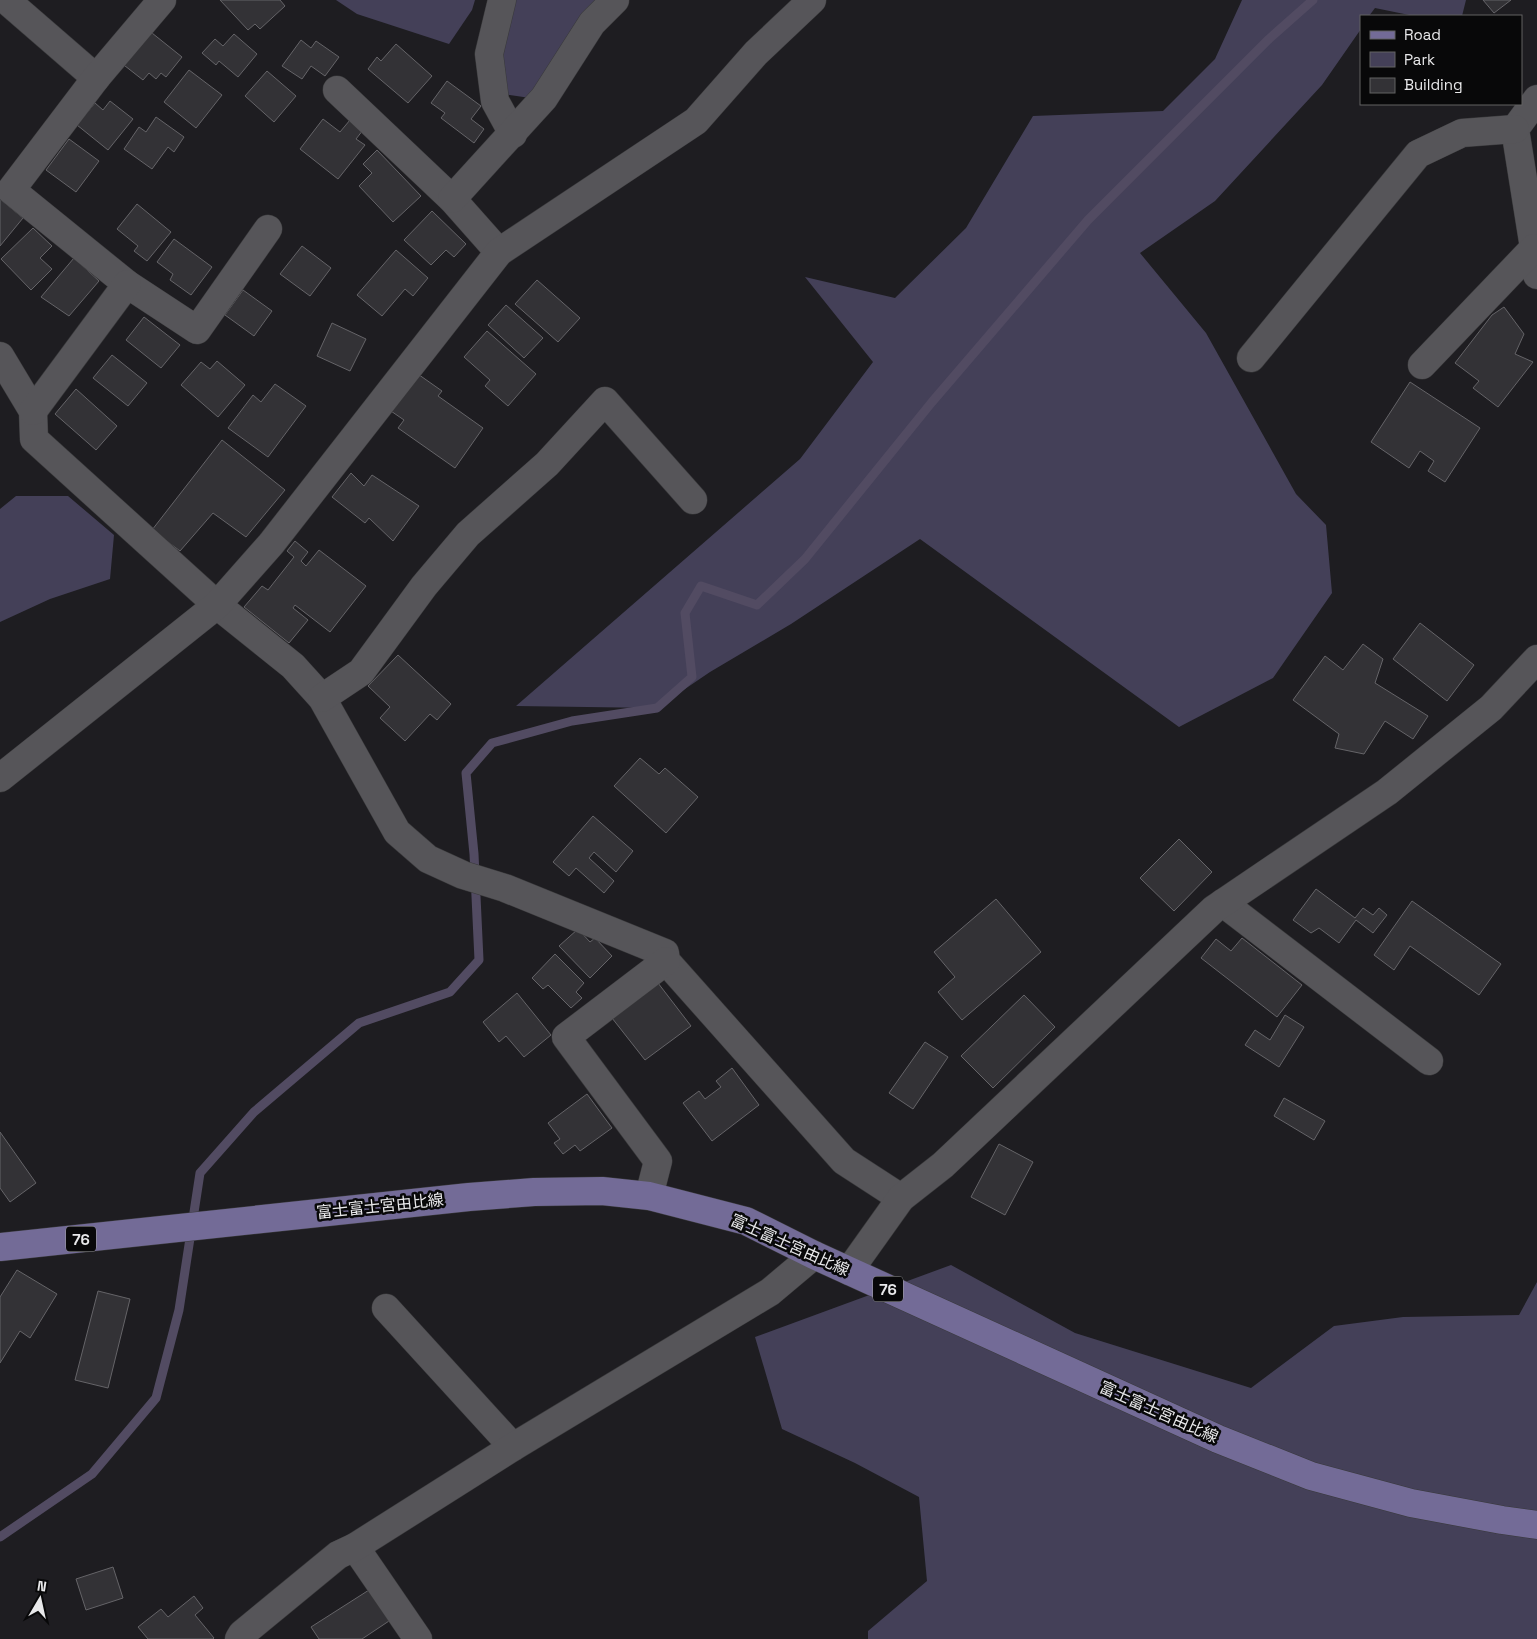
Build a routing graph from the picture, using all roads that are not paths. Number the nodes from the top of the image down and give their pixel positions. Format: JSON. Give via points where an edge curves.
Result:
{"nodes":[{"id":1,"x":6,"y":0,"type":"edge"},
{"id":2,"x":162,"y":0,"type":"edge"},
{"id":3,"x":502,"y":0,"type":"edge"},
{"id":4,"x":615,"y":0,"type":"edge"},
{"id":5,"x":812,"y":0,"type":"edge"},
{"id":6,"x":96,"y":78,"type":"junction"},
{"id":7,"x":337,"y":90,"type":"dead end"},
{"id":8,"x":1537,"y":99,"type":"edge"},
{"id":9,"x":1515,"y":128,"type":"junction"},
{"id":10,"x":513,"y":134,"type":"junction"},
{"id":11,"x":452,"y":199,"type":"junction"},
{"id":12,"x":268,"y":229,"type":"dead end"},
{"id":13,"x":1534,"y":248,"type":"junction"},
{"id":14,"x":499,"y":252,"type":"junction"},
{"id":15,"x":1537,"y":275,"type":"edge"},
{"id":16,"x":127,"y":284,"type":"junction"},
{"id":17,"x":0,"y":356,"type":"edge"},
{"id":18,"x":1251,"y":358,"type":"dead end"},
{"id":19,"x":1422,"y":365,"type":"dead end"},
{"id":20,"x":33,"y":411,"type":"junction"},
{"id":21,"x":693,"y":500,"type":"dead end"},
{"id":22,"x":217,"y":605,"type":"junction"},
{"id":23,"x":1531,"y":675,"type":"edge"},
{"id":24,"x":322,"y":698,"type":"junction"},
{"id":25,"x":0,"y":778,"type":"edge"},
{"id":26,"x":1223,"y":903,"type":"junction"},
{"id":27,"x":666,"y":961,"type":"junction"},
{"id":28,"x":1429,"y":1061,"type":"dead end"},
{"id":29,"x":649,"y":1196,"type":"junction"},
{"id":30,"x":902,"y":1198,"type":"junction"},
{"id":31,"x":0,"y":1248,"type":"edge"},
{"id":32,"x":814,"y":1255,"type":"junction"},
{"id":33,"x":849,"y":1271,"type":"junction"},
{"id":34,"x":386,"y":1308,"type":"dead end"},
{"id":35,"x":513,"y":1447,"type":"junction"},
{"id":36,"x":1537,"y":1525,"type":"edge"},
{"id":37,"x":355,"y":1547,"type":"junction"},
{"id":38,"x":239,"y":1639,"type":"edge"},
{"id":39,"x":418,"y":1639,"type":"edge"}],
"edges":[{"from":1,"to":6,"type":"street"},
{"from":2,"to":6,"type":"street"},
{"from":3,"to":10,"type":"street","via":[[489,54],[495,101]]},
{"from":4,"to":10,"type":"street","via":[[592,23],[544,98]]},
{"from":5,"to":14,"type":"street","via":[[756,53],[696,121]]},
{"from":6,"to":16,"type":"street","via":[[11,190]]},
{"from":7,"to":11,"type":"street"},
{"from":8,"to":9,"type":"street"},
{"from":9,"to":13,"type":"street"},
{"from":9,"to":18,"type":"street","via":[[1462,133],[1418,154]]},
{"from":10,"to":11,"type":"street"},
{"from":11,"to":14,"type":"street"},
{"from":12,"to":16,"type":"street","via":[[197,330]]},
{"from":13,"to":15,"type":"street"},
{"from":13,"to":19,"type":"street"},
{"from":14,"to":22,"type":"street","via":[[271,544]]},
{"from":16,"to":20,"type":"street"},
{"from":17,"to":20,"type":"street"},
{"from":20,"to":22,"type":"street","via":[[34,439]]},
{"from":21,"to":24,"type":"street","via":[[605,401],[547,464],[468,534],[424,586],[361,672]]},
{"from":22,"to":24,"type":"street","via":[[293,666]]},
{"from":22,"to":25,"type":"street"},
{"from":23,"to":26,"type":"street","via":[[1387,792]]},
{"from":24,"to":27,"type":"street","via":[[397,832],[428,859],[665,953]]},
{"from":26,"to":28,"type":"street"},
{"from":26,"to":30,"type":"street","via":[[942,1165]]},
{"from":27,"to":29,"type":"street","via":[[566,1037],[658,1161]]},
{"from":27,"to":30,"type":"street","via":[[844,1161]]},
{"from":29,"to":31,"type":"main road","name":"富士富士宮由比線","number":"76","via":[[602,1191],[534,1192]]},
{"from":29,"to":32,"type":"main road","name":"富士富士宮由比線","number":"76","via":[[746,1221]]},
{"from":30,"to":33,"type":"street"},
{"from":32,"to":33,"type":"main road","name":"富士富士宮由比線","number":"76"},
{"from":32,"to":35,"type":"street","via":[[770,1292]]},
{"from":33,"to":36,"type":"main road","name":"富士富士宮由比線","number":"76","via":[[1218,1439],[1311,1476],[1411,1503]]},
{"from":34,"to":35,"type":"street"},
{"from":35,"to":37,"type":"street"},
{"from":37,"to":38,"type":"street","via":[[338,1554]]},
{"from":37,"to":39,"type":"street"}]}
